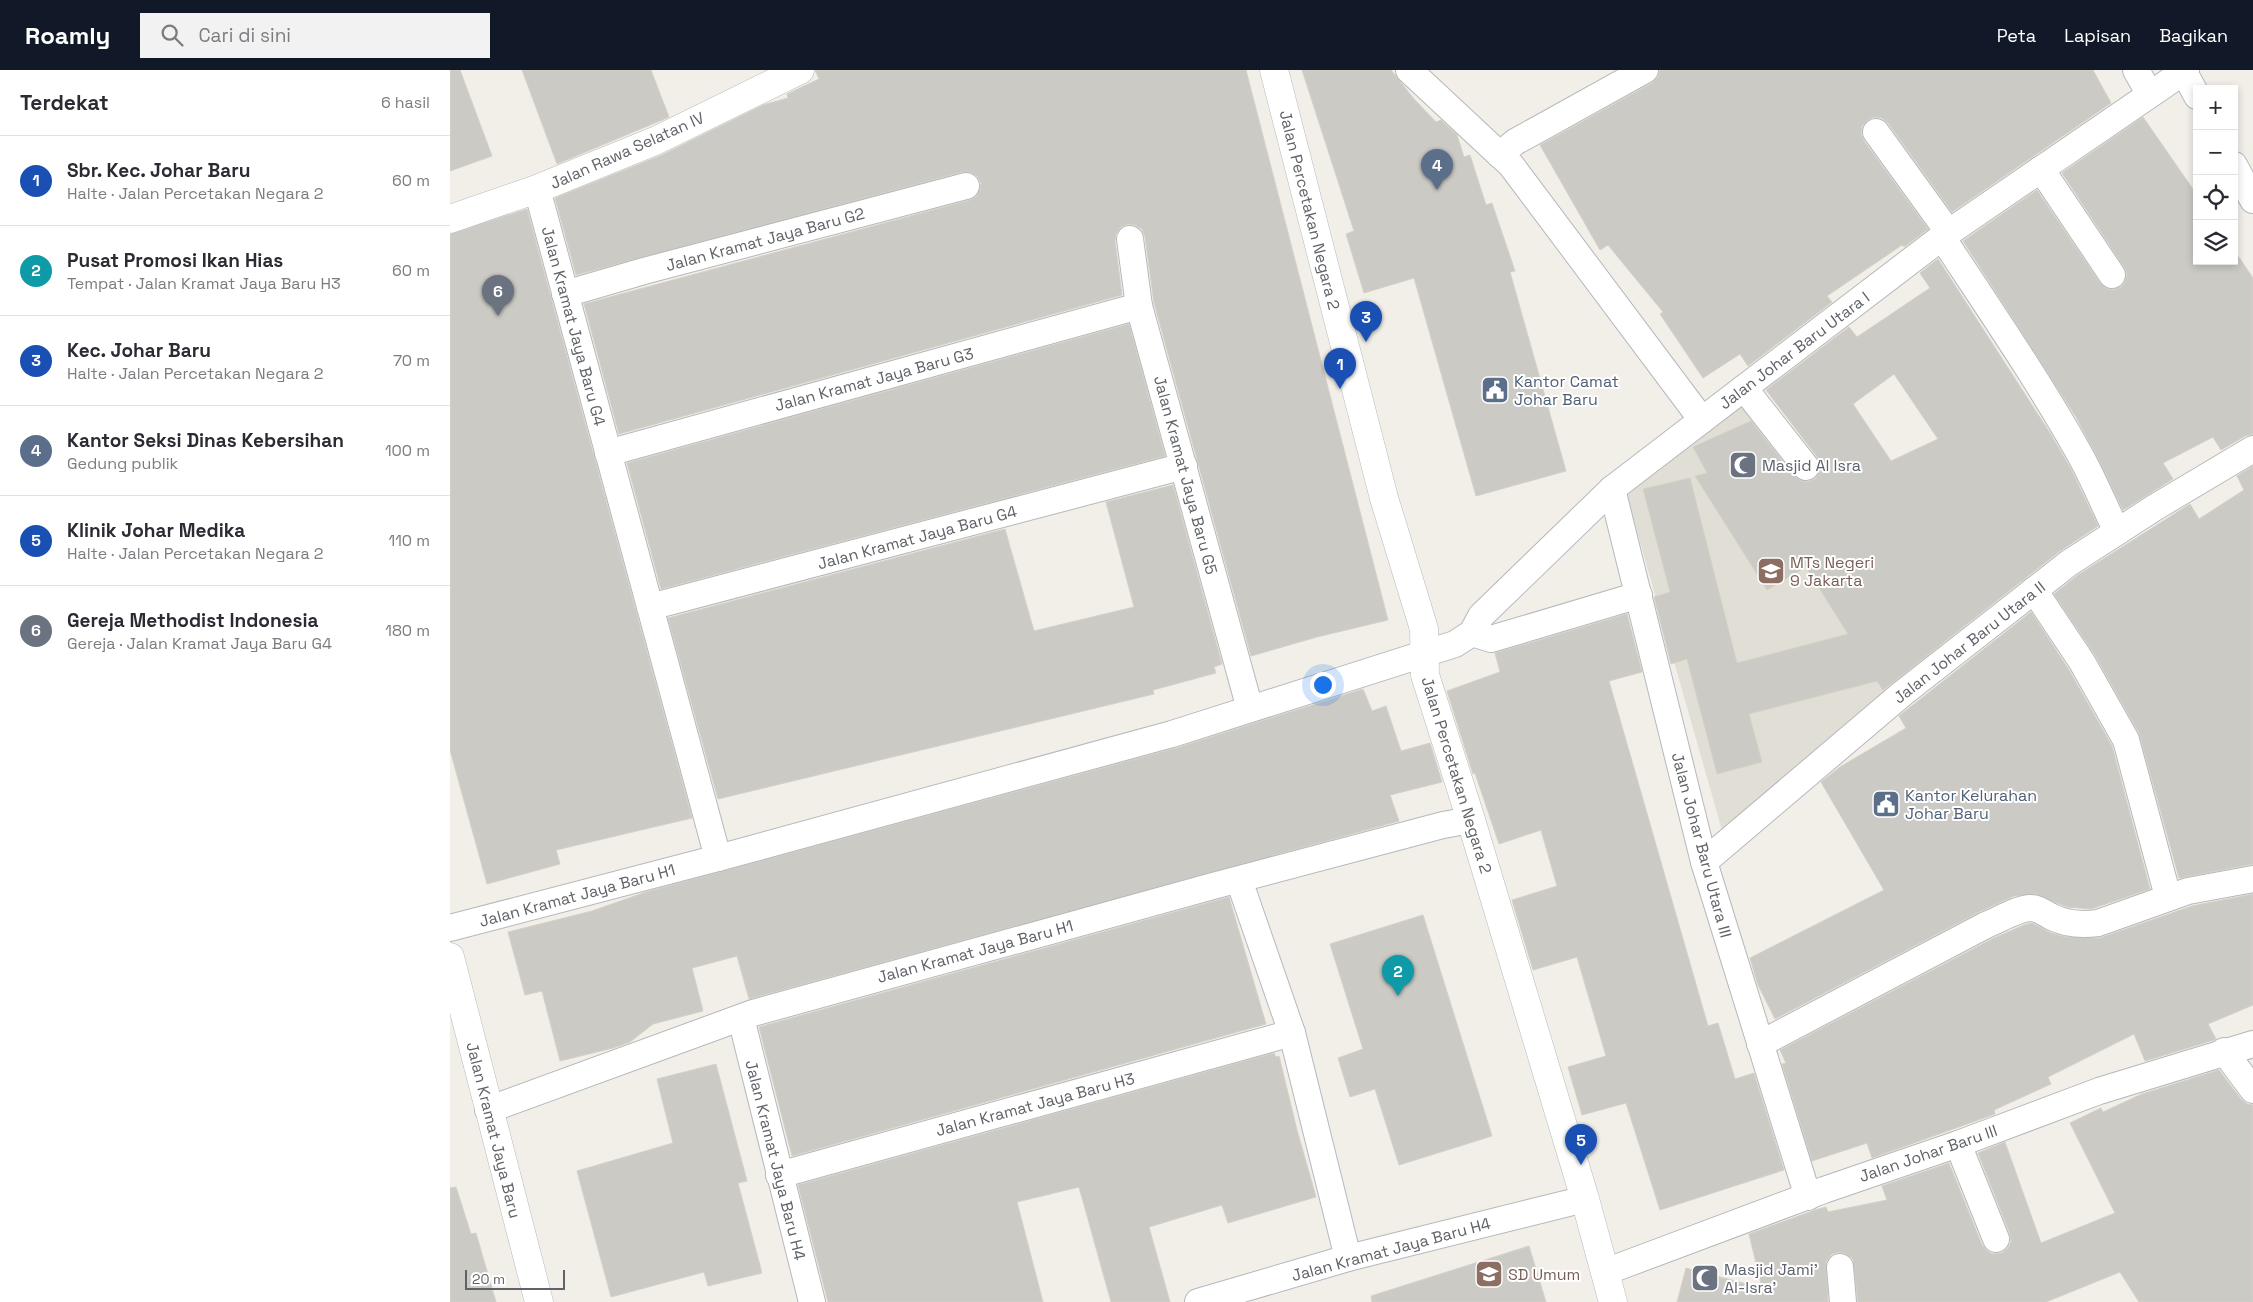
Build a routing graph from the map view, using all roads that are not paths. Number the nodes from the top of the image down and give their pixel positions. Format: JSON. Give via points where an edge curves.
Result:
{"nodes":[{"id":1,"x":800,"y":70,"type":"edge"},
{"id":2,"x":1274,"y":70,"type":"edge"},
{"id":3,"x":1409,"y":70,"type":"edge"},
{"id":4,"x":1645,"y":70,"type":"edge"},
{"id":5,"x":2136,"y":70,"type":"edge"},
{"id":6,"x":2185,"y":71,"type":"edge"},
{"id":7,"x":2193,"y":88,"type":"edge"},
{"id":8,"x":2149,"y":93,"type":"junction"},
{"id":9,"x":1876,"y":132,"type":"dead end"},
{"id":10,"x":1500,"y":155,"type":"junction"},
{"id":11,"x":2041,"y":169,"type":"junction"},
{"id":12,"x":2238,"y":172,"type":"edge"},
{"id":13,"x":966,"y":186,"type":"dead end"},
{"id":14,"x":537,"y":189,"type":"junction"},
{"id":15,"x":2253,"y":200,"type":"edge"},
{"id":16,"x":450,"y":220,"type":"edge"},
{"id":17,"x":1946,"y":235,"type":"junction"},
{"id":18,"x":1130,"y":239,"type":"dead end"},
{"id":19,"x":2112,"y":275,"type":"dead end"},
{"id":20,"x":565,"y":294,"type":"junction"},
{"id":21,"x":1139,"y":306,"type":"junction"},
{"id":22,"x":1744,"y":388,"type":"junction"},
{"id":23,"x":1702,"y":420,"type":"junction"},
{"id":24,"x":2253,"y":449,"type":"edge"},
{"id":25,"x":608,"y":453,"type":"junction"},
{"id":26,"x":1184,"y":466,"type":"junction"},
{"id":27,"x":1806,"y":467,"type":"dead end"},
{"id":28,"x":1612,"y":489,"type":"junction"},
{"id":29,"x":2117,"y":532,"type":"junction"},
{"id":30,"x":2034,"y":590,"type":"junction"},
{"id":31,"x":1639,"y":595,"type":"junction"},
{"id":32,"x":650,"y":607,"type":"junction"},
{"id":33,"x":1472,"y":633,"type":"junction"},
{"id":34,"x":1425,"y":654,"type":"junction"},
{"id":35,"x":1250,"y":709,"type":"junction"},
{"id":36,"x":1471,"y":820,"type":"junction"},
{"id":37,"x":718,"y":858,"type":"junction"},
{"id":38,"x":1704,"y":862,"type":"junction"},
{"id":39,"x":2253,"y":879,"type":"edge"},
{"id":40,"x":1239,"y":880,"type":"junction"},
{"id":41,"x":2168,"y":897,"type":"junction"},
{"id":42,"x":450,"y":928,"type":"edge"},
{"id":43,"x":450,"y":957,"type":"edge"},
{"id":44,"x":741,"y":1018,"type":"junction"},
{"id":45,"x":1292,"y":1033,"type":"junction"},
{"id":46,"x":1760,"y":1044,"type":"junction"},
{"id":47,"x":2253,"y":1044,"type":"edge"},
{"id":48,"x":2224,"y":1051,"type":"junction"},
{"id":49,"x":2253,"y":1090,"type":"edge"},
{"id":50,"x":488,"y":1110,"type":"junction"},
{"id":51,"x":1958,"y":1144,"type":"junction"},
{"id":52,"x":779,"y":1175,"type":"junction"},
{"id":53,"x":1808,"y":1197,"type":"junction"},
{"id":54,"x":1585,"y":1199,"type":"junction"},
{"id":55,"x":1996,"y":1239,"type":"dead end"},
{"id":56,"x":1348,"y":1258,"type":"junction"},
{"id":57,"x":1840,"y":1268,"type":"dead end"},
{"id":58,"x":1605,"y":1272,"type":"junction"},
{"id":59,"x":539,"y":1302,"type":"edge"},
{"id":60,"x":812,"y":1302,"type":"edge"},
{"id":61,"x":1198,"y":1302,"type":"edge"},
{"id":62,"x":1613,"y":1302,"type":"edge"},
{"id":63,"x":1843,"y":1302,"type":"edge"}],
"edges":[{"from":1,"to":14,"type":"street","name":"Jalan Rawa Selatan IV","via":[[655,141]]},
{"from":2,"to":34,"type":"street","name":"Jalan Percetakan Negara 2","via":[[1384,498],[1424,629]]},
{"from":3,"to":10,"type":"street"},
{"from":4,"to":10,"type":"street","via":[[1515,142]]},
{"from":5,"to":8,"type":"street"},
{"from":6,"to":7,"type":"street"},
{"from":6,"to":8,"type":"street","name":"Jalan Johar Baru Utara I"},
{"from":8,"to":11,"type":"street","name":"Jalan Johar Baru Utara I"},
{"from":9,"to":17,"type":"street"},
{"from":10,"to":23,"type":"street","via":[[1517,173]]},
{"from":11,"to":17,"type":"street","name":"Jalan Johar Baru Utara I"},
{"from":11,"to":19,"type":"street"},
{"from":12,"to":15,"type":"street"},
{"from":13,"to":20,"type":"street","name":"Jalan Kramat Jaya Baru G2"},
{"from":14,"to":16,"type":"street","name":"Jalan Rawa Selatan IV"},
{"from":14,"to":20,"type":"street","name":"Jalan Kramat Jaya Baru G4"},
{"from":17,"to":22,"type":"street","name":"Jalan Johar Baru Utara I"},
{"from":17,"to":29,"type":"street","via":[[2054,410]]},
{"from":18,"to":21,"type":"street","name":"Jalan Kramat Jaya Baru G5"},
{"from":20,"to":25,"type":"street","name":"Jalan Kramat Jaya Baru G4"},
{"from":21,"to":25,"type":"street","name":"Jalan Kramat Jaya Baru G3"},
{"from":21,"to":26,"type":"street","name":"Jalan Kramat Jaya Baru G5"},
{"from":22,"to":23,"type":"street","name":"Jalan Johar Baru Utara I"},
{"from":22,"to":27,"type":"street"},
{"from":23,"to":28,"type":"street","name":"Jalan Johar Baru Utara I"},
{"from":24,"to":29,"type":"street","name":"Jalan Johar Baru Utara II"},
{"from":25,"to":32,"type":"street","name":"Jalan Kramat Jaya Baru G4"},
{"from":26,"to":32,"type":"street","name":"Jalan Kramat Jaya Baru G4"},
{"from":26,"to":35,"type":"street","name":"Jalan Kramat Jaya Baru G5"},
{"from":28,"to":31,"type":"street","name":"Jalan Johar Baru Utara III"},
{"from":28,"to":33,"type":"street","name":"Jalan Johar Baru Utara I","via":[[1481,616]]},
{"from":29,"to":30,"type":"street","name":"Jalan Johar Baru Utara II"},
{"from":30,"to":38,"type":"street","name":"Jalan Johar Baru Utara II","via":[[1903,693]]},
{"from":30,"to":41,"type":"street","via":[[2082,662],[2126,740]]},
{"from":31,"to":33,"type":"street","via":[[1490,639]]},
{"from":31,"to":38,"type":"street","name":"Jalan Johar Baru Utara III"},
{"from":32,"to":37,"type":"street","name":"Jalan Kramat Jaya Baru G4"},
{"from":33,"to":34,"type":"street","name":"Jalan Johar Baru Utara I","via":[[1455,644]]},
{"from":34,"to":35,"type":"street","name":"Jalan Kramat Jaya Baru H1"},
{"from":34,"to":36,"type":"street","name":"Jalan Percetakan Negara 2","via":[[1425,675]]},
{"from":35,"to":37,"type":"street","name":"Jalan Kramat Jaya Baru H1","via":[[1172,734]]},
{"from":36,"to":40,"type":"street","name":"Jalan Kramat Jaya Baru H1"},
{"from":36,"to":54,"type":"street","name":"Jalan Percetakan Negara 2"},
{"from":37,"to":42,"type":"street","name":"Jalan Kramat Jaya Baru H1"},
{"from":38,"to":46,"type":"street","name":"Jalan Johar Baru Utara III"},
{"from":39,"to":41,"type":"street"},
{"from":40,"to":44,"type":"street","name":"Jalan Kramat Jaya Baru H1"},
{"from":40,"to":45,"type":"street"},
{"from":41,"to":46,"type":"street","via":[[2098,923],[2083,925],[2028,908],[1986,925]]},
{"from":43,"to":50,"type":"street","name":"Jalan Kramat Jaya Baru"},
{"from":44,"to":50,"type":"street","name":"Jalan Kramat Jaya Baru H1"},
{"from":44,"to":52,"type":"street","name":"Jalan Kramat Jaya Baru H4"},
{"from":45,"to":52,"type":"street","name":"Jalan Kramat Jaya Baru H3"},
{"from":45,"to":56,"type":"street"},
{"from":46,"to":53,"type":"street","name":"Jalan Johar Baru Utara III"},
{"from":47,"to":48,"type":"street","name":"Jalan Johar Baru III"},
{"from":48,"to":49,"type":"street"},
{"from":48,"to":51,"type":"street","name":"Jalan Johar Baru III","via":[[2099,1091]]},
{"from":50,"to":59,"type":"street","name":"Jalan Kramat Jaya Baru"},
{"from":51,"to":53,"type":"street","name":"Jalan Johar Baru III"},
{"from":51,"to":55,"type":"street"},
{"from":52,"to":60,"type":"street","name":"Jalan Kramat Jaya Baru H4"},
{"from":53,"to":58,"type":"street","name":"Jalan Johar Baru III"},
{"from":54,"to":56,"type":"street","name":"Jalan Kramat Jaya Baru H4"},
{"from":54,"to":58,"type":"street","name":"Jalan Percetakan Negara 2"},
{"from":56,"to":61,"type":"street","name":"Jalan Kramat Jaya Baru H4"},
{"from":57,"to":63,"type":"street"},
{"from":58,"to":62,"type":"street","name":"Jalan Percetakan Negara 2"}]}
